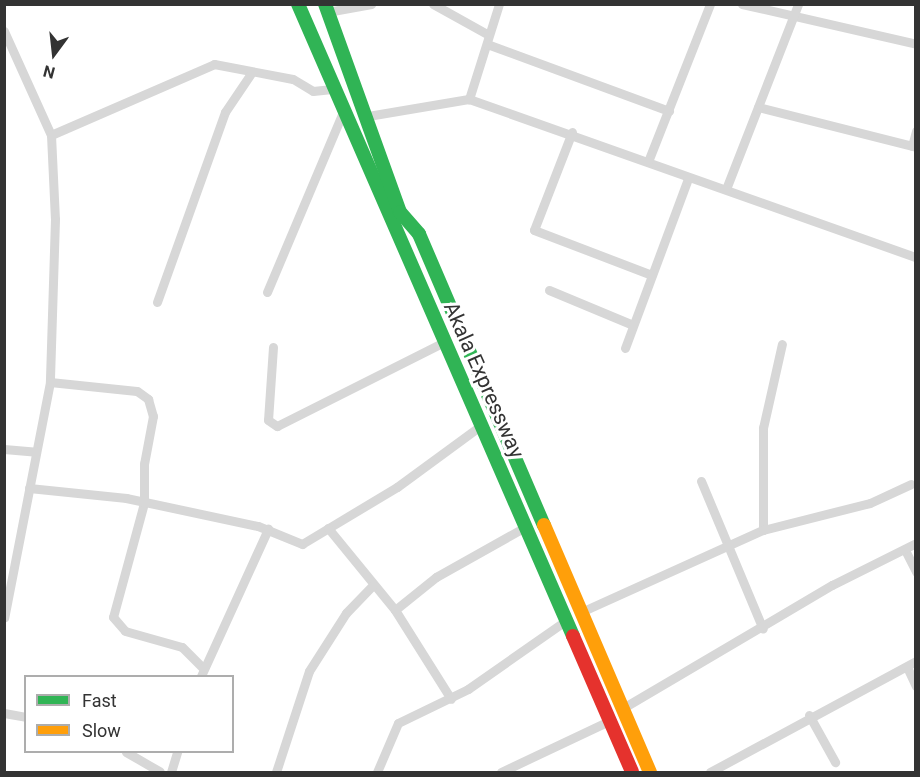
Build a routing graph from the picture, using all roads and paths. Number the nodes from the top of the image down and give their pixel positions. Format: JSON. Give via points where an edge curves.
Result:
{"nodes":[{"id":1,"x":298,"y":4,"type":"edge"},
{"id":2,"x":371,"y":4,"type":"edge"},
{"id":3,"x":433,"y":4,"type":"edge"},
{"id":4,"x":499,"y":4,"type":"edge"},
{"id":5,"x":710,"y":4,"type":"edge"},
{"id":6,"x":742,"y":4,"type":"edge"},
{"id":7,"x":325,"y":7,"type":"edge"},
{"id":8,"x":796,"y":9,"type":"edge"},
{"id":9,"x":306,"y":25,"type":"junction"},
{"id":10,"x":4,"y":31,"type":"edge"},
{"id":11,"x":487,"y":39,"type":"junction"},
{"id":12,"x":915,"y":44,"type":"edge"},
{"id":13,"x":343,"y":51,"type":"junction"},
{"id":14,"x":12,"y":58,"type":"junction"},
{"id":15,"x":319,"y":60,"type":"junction"},
{"id":16,"x":4,"y":66,"type":"edge"},
{"id":17,"x":252,"y":72,"type":"junction"},
{"id":18,"x":332,"y":89,"type":"junction"},
{"id":19,"x":469,"y":99,"type":"junction"},
{"id":20,"x":758,"y":107,"type":"junction"},
{"id":21,"x":669,"y":111,"type":"junction"},
{"id":22,"x":344,"y":112,"type":"junction"},
{"id":23,"x":368,"y":116,"type":"junction"},
{"id":24,"x":572,"y":132,"type":"junction"},
{"id":25,"x":915,"y":132,"type":"edge"},
{"id":26,"x":51,"y":135,"type":"junction"},
{"id":27,"x":914,"y":146,"type":"edge"},
{"id":28,"x":649,"y":159,"type":"junction"},
{"id":29,"x":688,"y":179,"type":"junction"},
{"id":30,"x":726,"y":189,"type":"junction"},
{"id":31,"x":915,"y":257,"type":"edge"},
{"id":32,"x":652,"y":275,"type":"junction"},
{"id":33,"x":549,"y":290,"type":"dead end"},
{"id":34,"x":267,"y":292,"type":"dead end"},
{"id":35,"x":157,"y":302,"type":"dead end"},
{"id":36,"x":633,"y":325,"type":"junction"},
{"id":37,"x":444,"y":342,"type":"junction"},
{"id":38,"x":782,"y":344,"type":"dead end"},
{"id":39,"x":273,"y":347,"type":"dead end"},
{"id":40,"x":625,"y":348,"type":"dead end"},
{"id":41,"x":50,"y":382,"type":"junction"},
{"id":42,"x":480,"y":426,"type":"junction"},
{"id":43,"x":4,"y":449,"type":"edge"},
{"id":44,"x":36,"y":452,"type":"junction"},
{"id":45,"x":701,"y":481,"type":"dead end"},
{"id":46,"x":911,"y":484,"type":"dead end"},
{"id":47,"x":28,"y":488,"type":"junction"},
{"id":48,"x":144,"y":503,"type":"junction"},
{"id":49,"x":525,"y":527,"type":"junction"},
{"id":50,"x":328,"y":528,"type":"junction"},
{"id":51,"x":268,"y":529,"type":"junction"},
{"id":52,"x":763,"y":530,"type":"junction"},
{"id":53,"x":915,"y":543,"type":"edge"},
{"id":54,"x":730,"y":546,"type":"junction"},
{"id":55,"x":904,"y":550,"type":"junction"},
{"id":56,"x":915,"y":572,"type":"edge"},
{"id":57,"x":373,"y":585,"type":"junction"},
{"id":58,"x":395,"y":609,"type":"junction"},
{"id":59,"x":581,"y":612,"type":"junction"},
{"id":60,"x":4,"y":618,"type":"edge"},
{"id":61,"x":566,"y":621,"type":"junction"},
{"id":62,"x":763,"y":629,"type":"junction"},
{"id":63,"x":602,"y":660,"type":"junction"},
{"id":64,"x":911,"y":664,"type":"edge"},
{"id":65,"x":585,"y":666,"type":"junction"},
{"id":66,"x":202,"y":672,"type":"edge"},
{"id":67,"x":915,"y":686,"type":"edge"},
{"id":68,"x":451,"y":699,"type":"junction"},
{"id":69,"x":622,"y":708,"type":"junction"},
{"id":70,"x":4,"y":713,"type":"edge"},
{"id":71,"x":809,"y":715,"type":"junction"},
{"id":72,"x":24,"y":717,"type":"edge"},
{"id":73,"x":611,"y":720,"type":"junction"},
{"id":74,"x":128,"y":753,"type":"edge"},
{"id":75,"x":177,"y":753,"type":"edge"},
{"id":76,"x":835,"y":762,"type":"dead end"},
{"id":77,"x":160,"y":772,"type":"edge"},
{"id":78,"x":171,"y":772,"type":"edge"},
{"id":79,"x":276,"y":772,"type":"edge"},
{"id":80,"x":377,"y":772,"type":"edge"},
{"id":81,"x":501,"y":772,"type":"edge"},
{"id":82,"x":632,"y":772,"type":"edge"},
{"id":83,"x":650,"y":772,"type":"edge"},
{"id":84,"x":710,"y":772,"type":"edge"}],
"edges":[{"from":1,"to":9,"type":"main road","name":"Akala Expressway"},
{"from":2,"to":7,"type":"street"},
{"from":3,"to":11,"type":"street"},
{"from":4,"to":11,"type":"street"},
{"from":5,"to":21,"type":"street"},
{"from":6,"to":8,"type":"street"},
{"from":7,"to":9,"type":"main road"},
{"from":7,"to":13,"type":"main road","name":"Akala Expressway"},
{"from":8,"to":12,"type":"street"},
{"from":8,"to":20,"type":"street"},
{"from":9,"to":15,"type":"main road","name":"Akala Expressway"},
{"from":10,"to":14,"type":"street"},
{"from":11,"to":19,"type":"street"},
{"from":11,"to":21,"type":"street"},
{"from":13,"to":15,"type":"main road"},
{"from":13,"to":23,"type":"main road","name":"Akala Expressway"},
{"from":14,"to":16,"type":"street"},
{"from":14,"to":26,"type":"street"},
{"from":15,"to":18,"type":"main road","name":"Akala Expressway"},
{"from":17,"to":18,"type":"street","via":[[293,79],[313,91]]},
{"from":17,"to":26,"type":"street","via":[[214,64]]},
{"from":17,"to":35,"type":"street","via":[[225,112]]},
{"from":18,"to":22,"type":"main road","name":"Akala Expressway"},
{"from":19,"to":23,"type":"street"},
{"from":19,"to":24,"type":"street"},
{"from":20,"to":27,"type":"street"},
{"from":20,"to":30,"type":"street"},
{"from":21,"to":28,"type":"street"},
{"from":22,"to":34,"type":"street"},
{"from":22,"to":37,"type":"main road","name":"Akala Expressway"},
{"from":23,"to":59,"type":"main road","name":"Akala Expressway","via":[[400,212],[419,234]]},
{"from":24,"to":28,"type":"street"},
{"from":24,"to":32,"type":"street","via":[[534,230]]},
{"from":25,"to":27,"type":"street"},
{"from":26,"to":41,"type":"street","via":[[55,219]]},
{"from":28,"to":29,"type":"street"},
{"from":29,"to":30,"type":"street"},
{"from":29,"to":32,"type":"street"},
{"from":30,"to":31,"type":"street"},
{"from":32,"to":36,"type":"street"},
{"from":33,"to":36,"type":"street"},
{"from":36,"to":40,"type":"street"},
{"from":37,"to":39,"type":"street","via":[[277,426],[268,420]]},
{"from":37,"to":42,"type":"main road","name":"Akala Expressway"},
{"from":38,"to":52,"type":"street","via":[[763,428]]},
{"from":41,"to":44,"type":"street"},
{"from":41,"to":48,"type":"street","via":[[136,391],[148,399],[153,416],[144,464]]},
{"from":42,"to":49,"type":"main road","name":"Akala Expressway"},
{"from":42,"to":50,"type":"street","via":[[397,487]]},
{"from":43,"to":44,"type":"street"},
{"from":44,"to":47,"type":"street"},
{"from":45,"to":54,"type":"street"},
{"from":46,"to":52,"type":"street","via":[[870,503]]},
{"from":47,"to":48,"type":"street"},
{"from":47,"to":60,"type":"street"},
{"from":48,"to":51,"type":"street"},
{"from":48,"to":66,"type":"street","via":[[112,617],[125,631],[182,647]]},
{"from":49,"to":58,"type":"street","via":[[444,572]]},
{"from":49,"to":61,"type":"main road","name":"Akala Expressway"},
{"from":50,"to":51,"type":"street","via":[[302,544]]},
{"from":50,"to":57,"type":"street"},
{"from":51,"to":66,"type":"street"},
{"from":52,"to":54,"type":"street"},
{"from":53,"to":55,"type":"street"},
{"from":54,"to":59,"type":"street"},
{"from":54,"to":62,"type":"street"},
{"from":55,"to":56,"type":"street"},
{"from":55,"to":62,"type":"street","via":[[832,585]]},
{"from":57,"to":58,"type":"street"},
{"from":57,"to":79,"type":"street","via":[[346,614],[309,671]]},
{"from":58,"to":68,"type":"street"},
{"from":59,"to":63,"type":"main road","name":"Akala Expressway"},
{"from":61,"to":65,"type":"main road","name":"Akala Expressway"},
{"from":61,"to":68,"type":"street"},
{"from":62,"to":69,"type":"street"},
{"from":63,"to":65,"type":"main road"},
{"from":63,"to":69,"type":"main road","name":"Akala Expressway"},
{"from":64,"to":67,"type":"street"},
{"from":64,"to":71,"type":"street"},
{"from":65,"to":73,"type":"main road","name":"Akala Expressway"},
{"from":68,"to":80,"type":"street","via":[[398,723]]},
{"from":69,"to":83,"type":"main road","name":"Akala Expressway"},
{"from":70,"to":72,"type":"street"},
{"from":71,"to":76,"type":"street"},
{"from":71,"to":84,"type":"street"},
{"from":73,"to":81,"type":"street"},
{"from":73,"to":82,"type":"main road","name":"Akala Expressway"},
{"from":74,"to":77,"type":"street"},
{"from":75,"to":78,"type":"street"}]}
